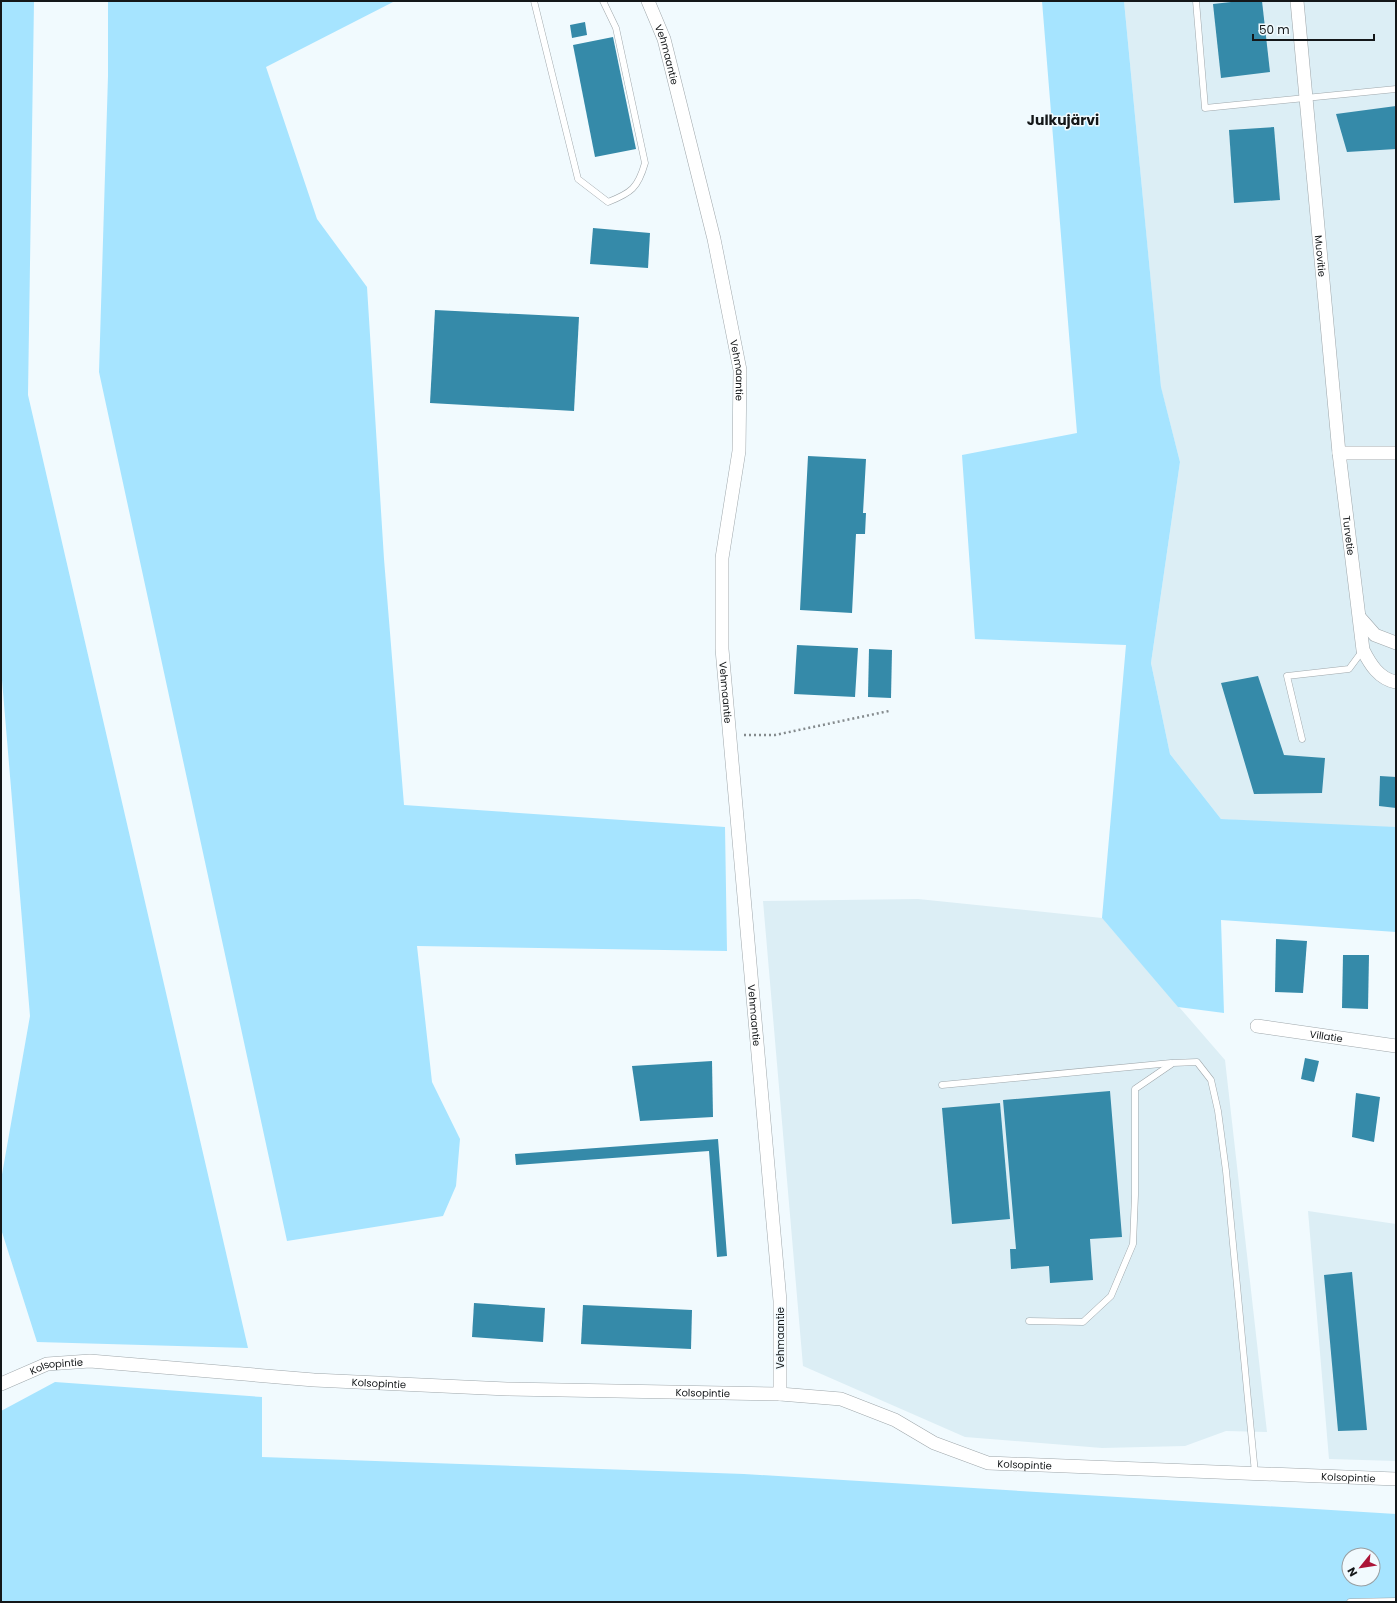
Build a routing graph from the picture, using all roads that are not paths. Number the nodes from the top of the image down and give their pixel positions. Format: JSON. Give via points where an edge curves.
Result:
{"nodes":[{"id":1,"x":534,"y":1,"type":"edge"},
{"id":2,"x":603,"y":1,"type":"edge"},
{"id":3,"x":648,"y":1,"type":"edge"},
{"id":4,"x":1196,"y":1,"type":"edge"},
{"id":5,"x":1297,"y":1,"type":"edge"},
{"id":6,"x":1396,"y":89,"type":"edge"},
{"id":7,"x":1305,"y":97,"type":"junction"},
{"id":8,"x":1396,"y":453,"type":"edge"},
{"id":9,"x":1339,"y":454,"type":"junction"},
{"id":10,"x":1360,"y":618,"type":"junction"},
{"id":11,"x":1396,"y":643,"type":"edge"},
{"id":12,"x":1363,"y":650,"type":"junction"},
{"id":13,"x":1396,"y":682,"type":"edge"},
{"id":14,"x":1302,"y":739,"type":"dead end"},
{"id":15,"x":1257,"y":1026,"type":"dead end"},
{"id":16,"x":1396,"y":1046,"type":"edge"},
{"id":17,"x":1173,"y":1063,"type":"junction"},
{"id":18,"x":942,"y":1085,"type":"dead end"},
{"id":19,"x":1029,"y":1321,"type":"dead end"},
{"id":20,"x":2,"y":1383,"type":"edge"},
{"id":21,"x":780,"y":1394,"type":"junction"},
{"id":22,"x":1255,"y":1473,"type":"junction"},
{"id":23,"x":1396,"y":1479,"type":"edge"},
{"id":24,"x":1396,"y":1601,"type":"edge"},
{"id":25,"x":1350,"y":1602,"type":"edge"}],
"edges":[{"from":1,"to":2,"type":"lane","via":[[578,179],[608,202],[628,195],[640,180],[645,163],[616,28]]},
{"from":3,"to":21,"type":"street","name":"Vehmaantie","via":[[666,47],[714,239],[740,370],[739,451],[722,558],[722,649],[780,1301]]},
{"from":4,"to":7,"type":"lane","via":[[1205,108]]},
{"from":5,"to":7,"type":"street","name":"Muovitie"},
{"from":6,"to":7,"type":"lane"},
{"from":7,"to":9,"type":"street","name":"Muovitie"},
{"from":8,"to":9,"type":"street"},
{"from":9,"to":10,"type":"street","name":"Turvetie"},
{"from":10,"to":11,"type":"street","via":[[1374,635]]},
{"from":10,"to":12,"type":"street","name":"Turvetie"},
{"from":12,"to":13,"type":"street","name":"Turvetie","via":[[1373,668],[1390,681]]},
{"from":12,"to":14,"type":"lane","via":[[1349,669],[1287,676]]},
{"from":15,"to":16,"type":"street","name":"Villatie"},
{"from":17,"to":18,"type":"lane"},
{"from":17,"to":19,"type":"lane","via":[[1135,1089],[1133,1244],[1111,1296],[1082,1322]]},
{"from":17,"to":22,"type":"lane","via":[[1197,1062],[1211,1080],[1218,1111]]},
{"from":20,"to":21,"type":"street","name":"Kolsopintie","via":[[48,1364],[90,1361],[314,1380],[499,1389]]},
{"from":21,"to":22,"type":"street","name":"Kolsopintie","via":[[841,1399],[895,1420],[934,1443],[988,1463]]},
{"from":22,"to":23,"type":"street","name":"Kolsopintie"},
{"from":24,"to":25,"type":"lane"}]}
